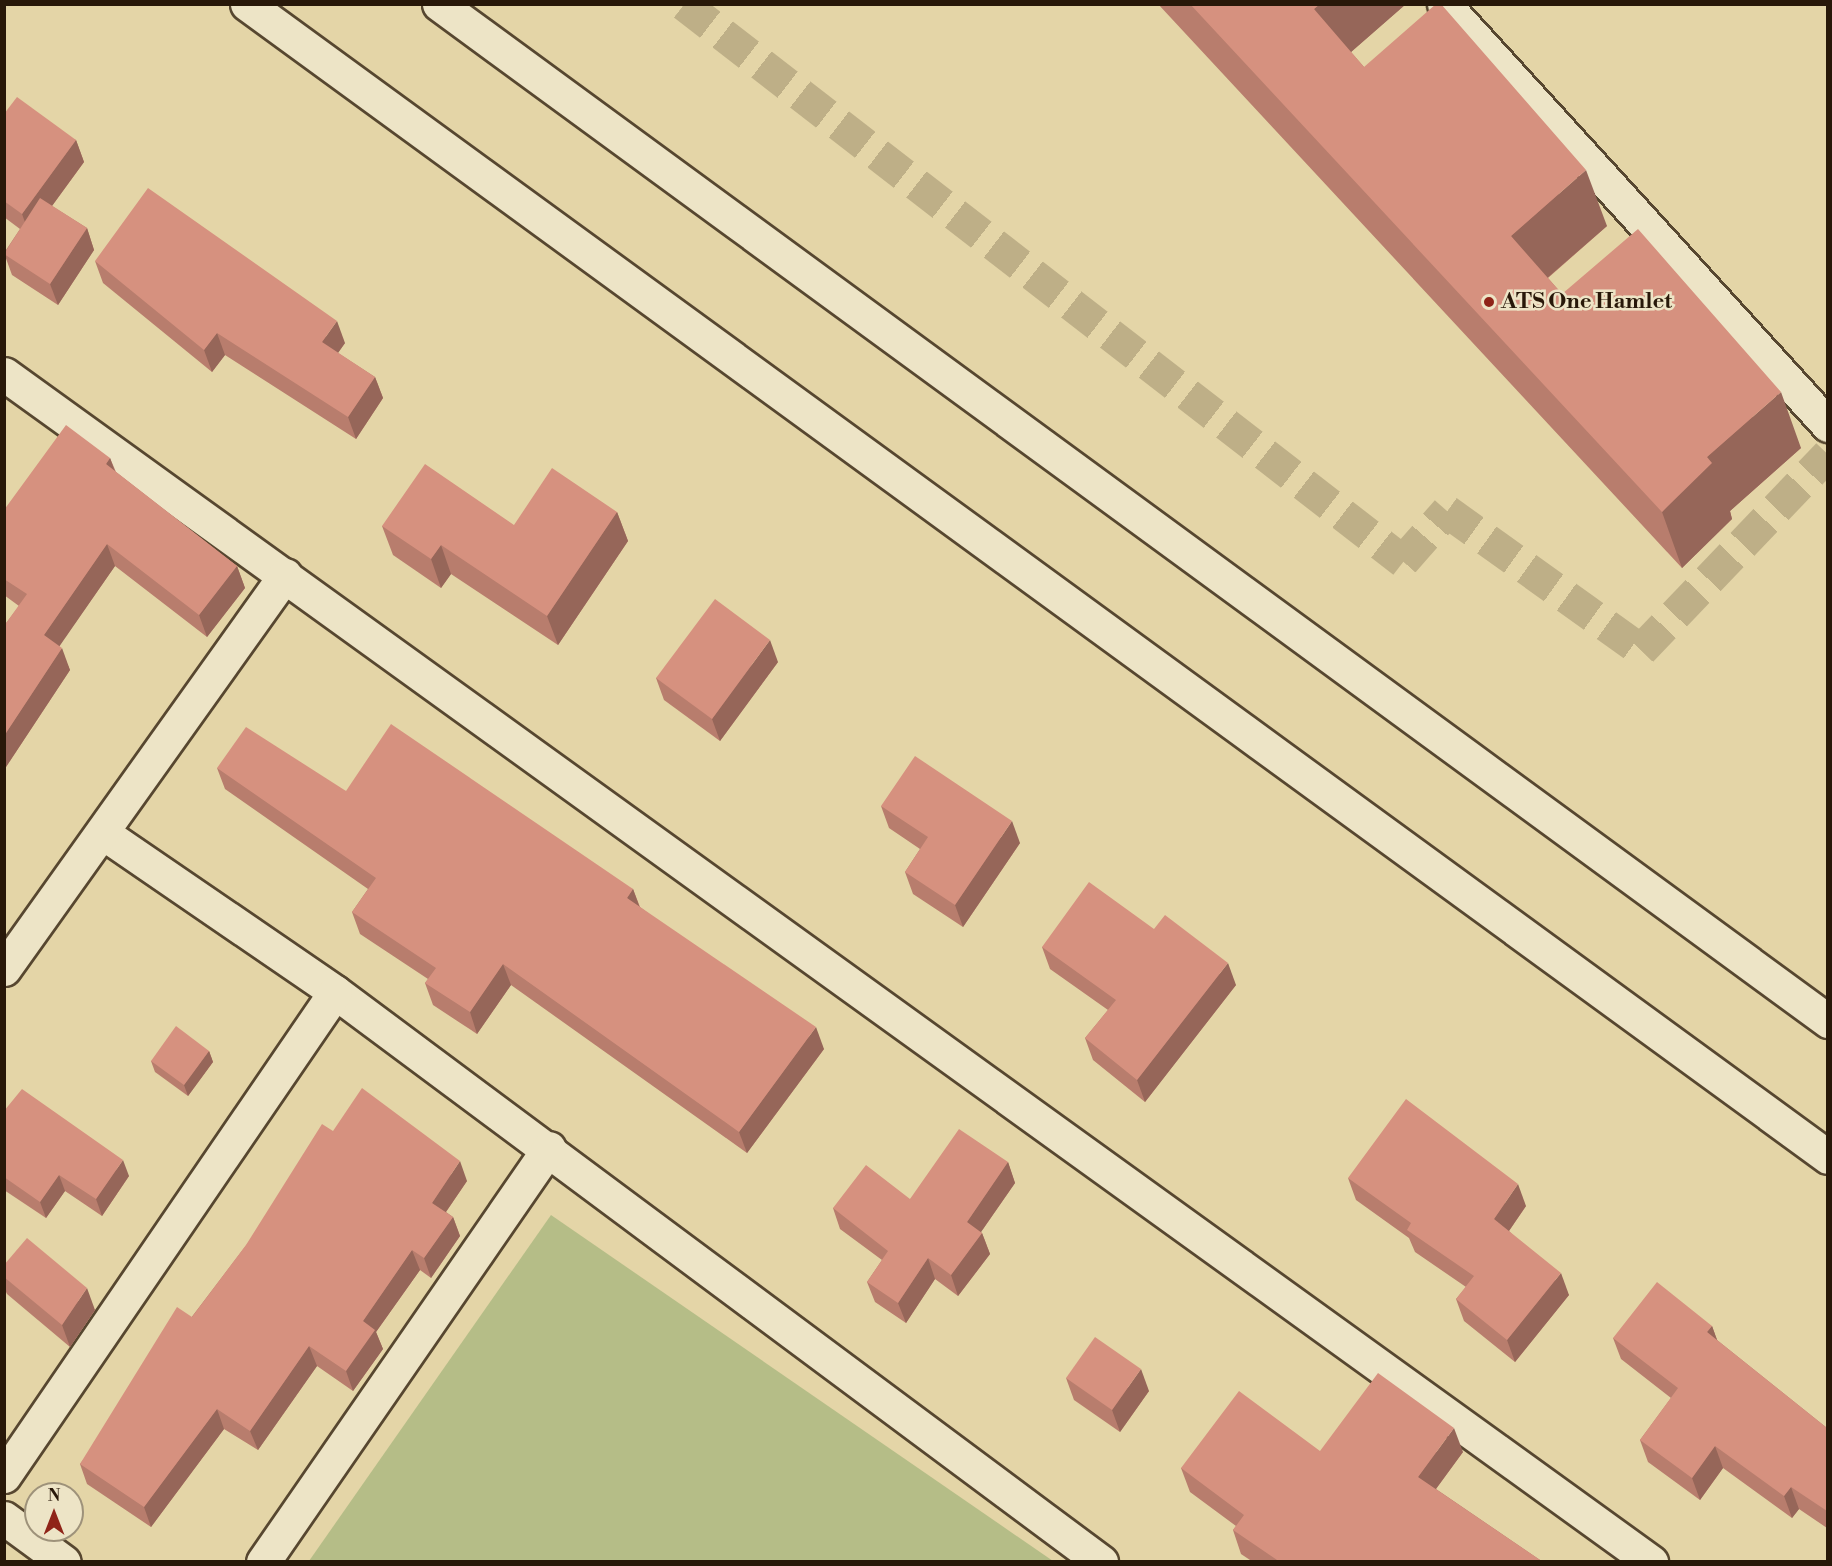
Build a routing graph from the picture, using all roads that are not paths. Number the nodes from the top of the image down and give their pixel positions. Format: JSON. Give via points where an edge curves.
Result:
{"nodes":[{"id":1,"x":247,"y":4,"type":"edge"},
{"id":2,"x":440,"y":4,"type":"edge"},
{"id":3,"x":1444,"y":4,"type":"edge"},
{"id":4,"x":4,"y":374,"type":"edge"},
{"id":5,"x":1827,"y":425,"type":"edge"},
{"id":6,"x":285,"y":574,"type":"junction"},
{"id":7,"x":103,"y":833,"type":"junction"},
{"id":8,"x":4,"y":969,"type":"edge"},
{"id":9,"x":335,"y":992,"type":"junction"},
{"id":10,"x":1827,"y":1021,"type":"edge"},
{"id":11,"x":549,"y":1148,"type":"junction"},
{"id":12,"x":1827,"y":1158,"type":"edge"},
{"id":13,"x":4,"y":1476,"type":"edge"},
{"id":14,"x":4,"y":1518,"type":"edge"},
{"id":15,"x":64,"y":1562,"type":"edge"},
{"id":16,"x":263,"y":1562,"type":"edge"},
{"id":17,"x":1101,"y":1562,"type":"edge"},
{"id":18,"x":1651,"y":1562,"type":"edge"}],
"edges":[{"from":1,"to":12,"type":"street"},
{"from":2,"to":10,"type":"street"},
{"from":3,"to":5,"type":"street"},
{"from":4,"to":6,"type":"street"},
{"from":6,"to":7,"type":"street"},
{"from":6,"to":18,"type":"street"},
{"from":7,"to":8,"type":"street"},
{"from":7,"to":9,"type":"street"},
{"from":9,"to":11,"type":"street"},
{"from":9,"to":13,"type":"street"},
{"from":11,"to":16,"type":"street"},
{"from":11,"to":17,"type":"street"},
{"from":14,"to":15,"type":"street"}]}
